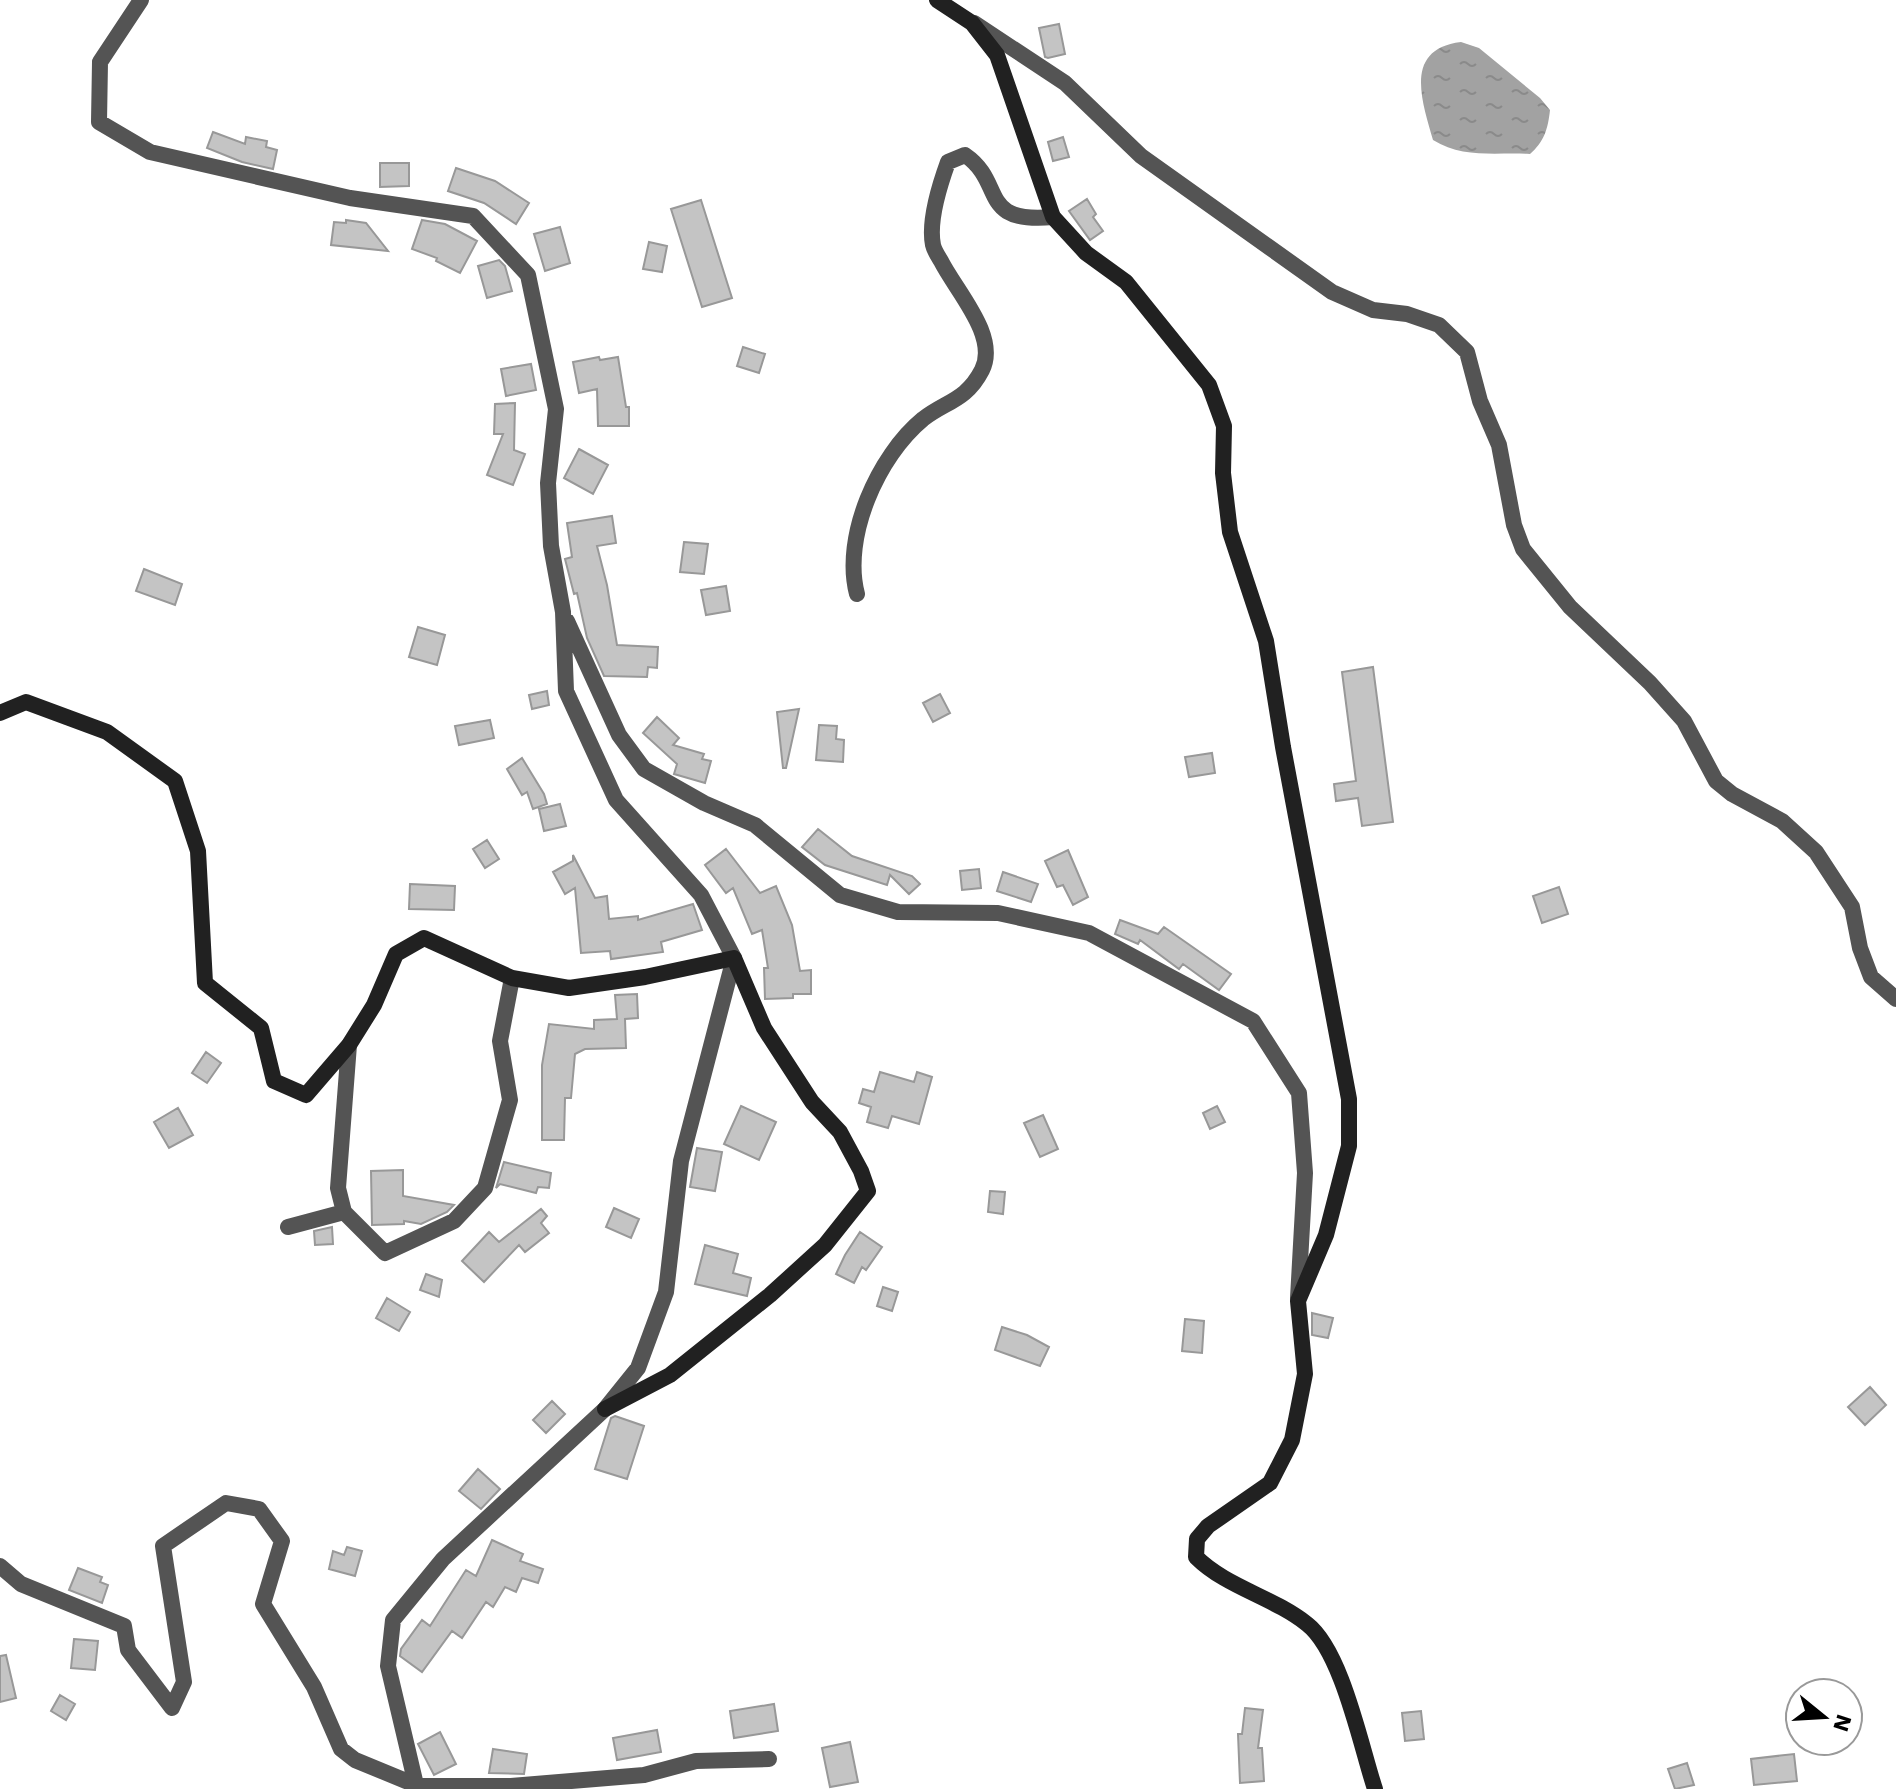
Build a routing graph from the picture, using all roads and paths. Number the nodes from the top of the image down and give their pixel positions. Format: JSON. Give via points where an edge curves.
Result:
{"nodes":[{"id":1,"x":141,"y":0,"type":"edge"},
{"id":2,"x":937,"y":0,"type":"edge"},
{"id":3,"x":972,"y":23,"type":"junction"},
{"id":4,"x":1053,"y":217,"type":"junction"},
{"id":5,"x":857,"y":594,"type":"dead end"},
{"id":6,"x":563,"y":612,"type":"junction"},
{"id":7,"x":0,"y":713,"type":"edge"},
{"id":8,"x":734,"y":958,"type":"junction"},
{"id":9,"x":512,"y":978,"type":"junction"},
{"id":10,"x":1896,"y":999,"type":"edge"},
{"id":11,"x":349,"y":1045,"type":"junction"},
{"id":12,"x":344,"y":1212,"type":"junction"},
{"id":13,"x":288,"y":1227,"type":"dead end"},
{"id":14,"x":1298,"y":1301,"type":"junction"},
{"id":15,"x":605,"y":1409,"type":"junction"},
{"id":16,"x":0,"y":1566,"type":"edge"},
{"id":17,"x":769,"y":1759,"type":"dead end"},
{"id":18,"x":417,"y":1788,"type":"edge"},
{"id":19,"x":1375,"y":1789,"type":"edge"}],
"edges":[{"from":1,"to":6,"type":"street","via":[[100,62],[99,122],[150,152],[350,198],[473,216],[528,275],[556,409],[548,483],[551,546]]},
{"from":2,"to":3,"type":"street"},
{"from":3,"to":4,"type":"street","via":[[997,55]]},
{"from":3,"to":10,"type":"street","via":[[1065,83],[1141,156],[1332,292],[1373,310],[1426,319],[1467,352],[1499,445],[1523,549],[1570,607],[1684,721],[1716,781],[1782,821],[1816,852],[1852,907],[1871,977]]},
{"from":4,"to":5,"type":"street","via":[[1012,215],[994,200],[975,162],[965,155],[948,162],[936,195],[933,245],[989,350],[982,370],[959,399],[924,418],[879,471],[857,531]]},
{"from":4,"to":14,"type":"street","via":[[1086,253],[1126,282],[1154,315],[1209,385],[1224,426],[1230,532],[1266,641],[1349,1099],[1349,1146],[1326,1235]]},
{"from":6,"to":8,"type":"street","via":[[566,691],[616,800],[701,895]]},
{"from":6,"to":14,"type":"street","via":[[619,735],[644,769],[755,825],[840,895],[898,912],[998,913],[1089,933],[1253,1021],[1299,1093],[1305,1173]]},
{"from":7,"to":11,"type":"street","via":[[26,702],[107,732],[175,781],[198,851],[205,983],[261,1028],[274,1081],[306,1095]]},
{"from":8,"to":9,"type":"street","via":[[569,988]]},
{"from":8,"to":15,"type":"street","via":[[681,1161],[666,1292],[638,1368]]},
{"from":8,"to":15,"type":"street","via":[[764,1028],[812,1102],[840,1132],[868,1191],[825,1245],[770,1295],[670,1375]]},
{"from":9,"to":11,"type":"street","via":[[424,938],[396,954]]},
{"from":9,"to":12,"type":"street","via":[[500,1041],[510,1100],[485,1188],[454,1221],[385,1253]]},
{"from":11,"to":12,"type":"street","via":[[338,1188]]},
{"from":12,"to":13,"type":"street"},
{"from":14,"to":19,"type":"street","via":[[1305,1374],[1292,1440],[1270,1483],[1197,1539],[1196,1557],[1310,1626],[1333,1661]]},
{"from":15,"to":18,"type":"street","via":[[443,1559],[393,1620],[388,1666]]},
{"from":16,"to":18,"type":"street","via":[[21,1584],[124,1626],[128,1650],[172,1708],[184,1682],[163,1546],[226,1503],[259,1509],[282,1541],[263,1604],[314,1687],[341,1749]]},
{"from":17,"to":18,"type":"street","via":[[696,1761],[644,1775],[511,1786]]}]}
